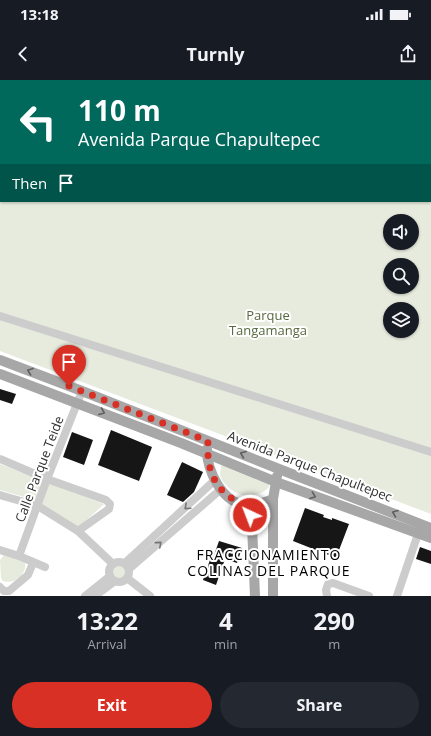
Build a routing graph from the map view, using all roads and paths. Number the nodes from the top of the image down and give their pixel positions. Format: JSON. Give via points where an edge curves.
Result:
{"nodes":[{"id":1,"x":0,"y":316,"type":"edge"},
{"id":2,"x":0,"y":360,"type":"edge"},
{"id":3,"x":0,"y":374,"type":"edge"},
{"id":4,"x":82,"y":391,"type":"junction"},
{"id":5,"x":77,"y":403,"type":"junction"},
{"id":6,"x":208,"y":441,"type":"junction"},
{"id":7,"x":431,"y":452,"type":"edge"},
{"id":8,"x":207,"y":453,"type":"junction"},
{"id":9,"x":0,"y":459,"type":"edge"},
{"id":10,"x":279,"y":469,"type":"junction"},
{"id":11,"x":47,"y":479,"type":"junction"},
{"id":12,"x":215,"y":480,"type":"junction"},
{"id":13,"x":276,"y":482,"type":"junction"},
{"id":14,"x":220,"y":490,"type":"junction"},
{"id":15,"x":0,"y":495,"type":"edge"},
{"id":16,"x":273,"y":499,"type":"junction"},
{"id":17,"x":38,"y":506,"type":"junction"},
{"id":18,"x":248,"y":506,"type":"junction"},
{"id":19,"x":424,"y":528,"type":"edge"},
{"id":20,"x":78,"y":531,"type":"junction"},
{"id":21,"x":431,"y":538,"type":"edge"},
{"id":22,"x":0,"y":552,"type":"edge"},
{"id":23,"x":19,"y":556,"type":"junction"},
{"id":24,"x":33,"y":563,"type":"junction"},
{"id":25,"x":113,"y":564,"type":"junction"},
{"id":26,"x":127,"y":566,"type":"junction"},
{"id":27,"x":45,"y":567,"type":"dead end"},
{"id":28,"x":112,"y":578,"type":"junction"},
{"id":29,"x":127,"y":578,"type":"junction"},
{"id":30,"x":0,"y":586,"type":"edge"},
{"id":31,"x":85,"y":596,"type":"edge"},
{"id":32,"x":95,"y":596,"type":"edge"},
{"id":33,"x":150,"y":596,"type":"edge"},
{"id":34,"x":255,"y":596,"type":"edge"},
{"id":35,"x":272,"y":596,"type":"edge"},
{"id":36,"x":327,"y":596,"type":"edge"},
{"id":37,"x":369,"y":596,"type":"edge"},
{"id":38,"x":398,"y":596,"type":"edge"}],
"edges":[{"from":1,"to":7,"type":"street"},
{"from":4,"to":2,"type":"main road","name":"Avenida Parque Chapultepec","one_way":true},
{"from":3,"to":5,"type":"main road","name":"Avenida Parque Chapultepec"},
{"from":4,"to":5,"type":"street","name":"Calle Parque Teide"},
{"from":4,"to":6,"type":"main road","name":"Avenida Parque Chapultepec"},
{"from":5,"to":8,"type":"main road","name":"Avenida Parque Chapultepec","one_way":true},
{"from":5,"to":11,"type":"street","name":"Calle Parque Teide"},
{"from":6,"to":8,"type":"main road"},
{"from":10,"to":6,"type":"main road","name":"Avenida Parque Chapultepec","one_way":true},
{"from":8,"to":12,"type":"main road"},
{"from":8,"to":13,"type":"main road","name":"Avenida Parque Chapultepec"},
{"from":9,"to":11,"type":"street"},
{"from":10,"to":13,"type":"main road"},
{"from":19,"to":10,"type":"main road","name":"Avenida Parque Chapultepec","one_way":true},
{"from":11,"to":17,"type":"street","name":"Calle Parque Teide"},
{"from":11,"to":20,"type":"street","via":[[106,500],[110,504],[109,509]]},
{"from":12,"to":14,"type":"main road"},
{"from":12,"to":26,"type":"street","one_way":true},
{"from":13,"to":16,"type":"main road"},
{"from":13,"to":19,"type":"main road","name":"Avenida Parque Chapultepec","one_way":true},
{"from":14,"to":18,"type":"main road"},
{"from":26,"to":14,"type":"street","one_way":true},
{"from":15,"to":17,"type":"street"},
{"from":16,"to":18,"type":"main road"},
{"from":16,"to":35,"type":"main road"},
{"from":17,"to":20,"type":"street"},
{"from":17,"to":23,"type":"street","name":"Calle Parque Teide"},
{"from":18,"to":34,"type":"main road","via":[[252,525]]},
{"from":19,"to":21,"type":"main road","name":"Avenida Parque Chapultepec"},
{"from":19,"to":38,"type":"street"},
{"from":20,"to":25,"type":"street"},
{"from":22,"to":23,"type":"street"},
{"from":23,"to":24,"type":"street"},
{"from":24,"to":27,"type":"street"},
{"from":24,"to":30,"type":"street","via":[[28,575],[9,591],[4,591]]},
{"from":25,"to":26,"type":"street","via":[[119,561]]},
{"from":25,"to":28,"type":"street","via":[[109,569]]},
{"from":26,"to":29,"type":"street"},
{"from":28,"to":29,"type":"street","via":[[121,582]]},
{"from":28,"to":31,"type":"street"},
{"from":28,"to":32,"type":"street"},
{"from":29,"to":33,"type":"street"},
{"from":36,"to":37,"type":"street","via":[[328,584],[333,583]]}]}
